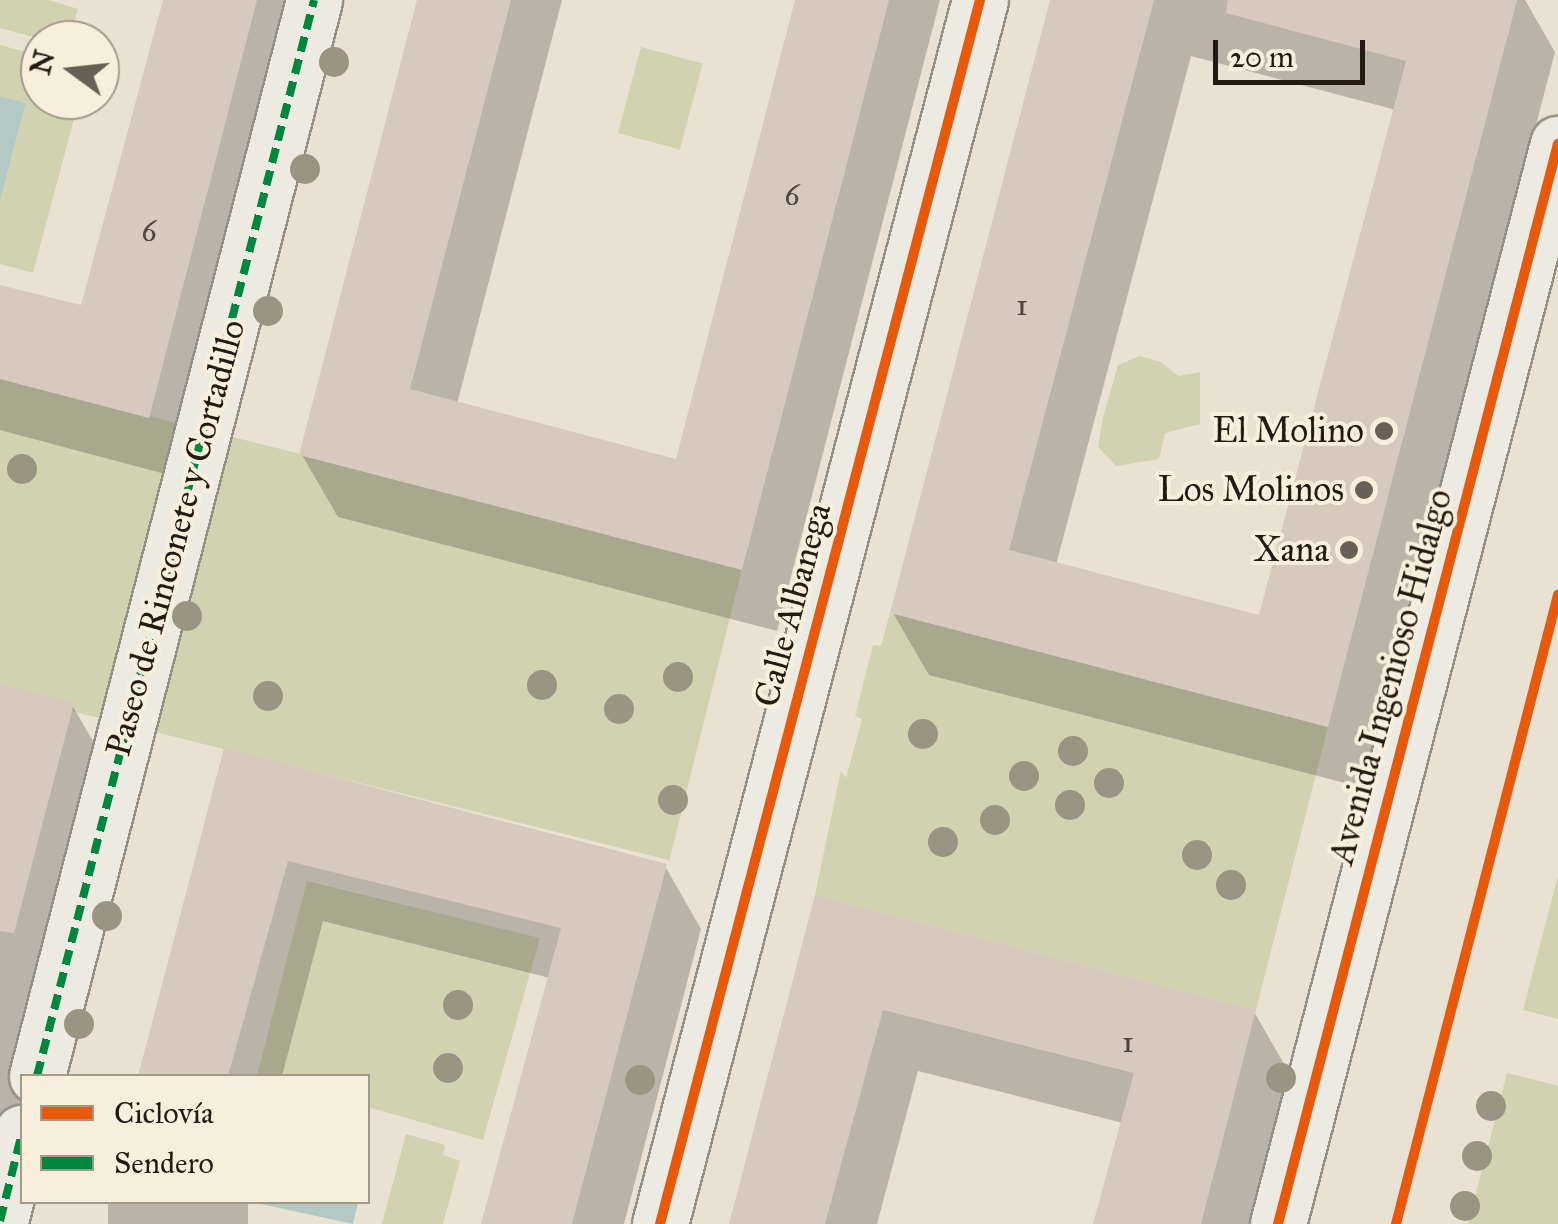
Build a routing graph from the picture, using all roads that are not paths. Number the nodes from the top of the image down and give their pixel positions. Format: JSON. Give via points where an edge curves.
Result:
{"nodes":[{"id":1,"x":314,"y":0,"type":"edge"},
{"id":2,"x":980,"y":0,"type":"edge"},
{"id":3,"x":1558,"y":144,"type":"edge"},
{"id":4,"x":38,"y":1074,"type":"edge"},
{"id":5,"x":20,"y":1141,"type":"edge"},
{"id":6,"x":0,"y":1221,"type":"edge"},
{"id":7,"x":660,"y":1224,"type":"edge"},
{"id":8,"x":1278,"y":1224,"type":"edge"}],
"edges":[{"from":1,"to":4,"type":"street","name":"Paseo de Rinconete y Cortadillo"},
{"from":2,"to":7,"type":"street","name":"Calle Albanega"},
{"from":3,"to":8,"type":"street","name":"Avenida Ingenioso Hidalgo"},
{"from":5,"to":6,"type":"street"}]}
